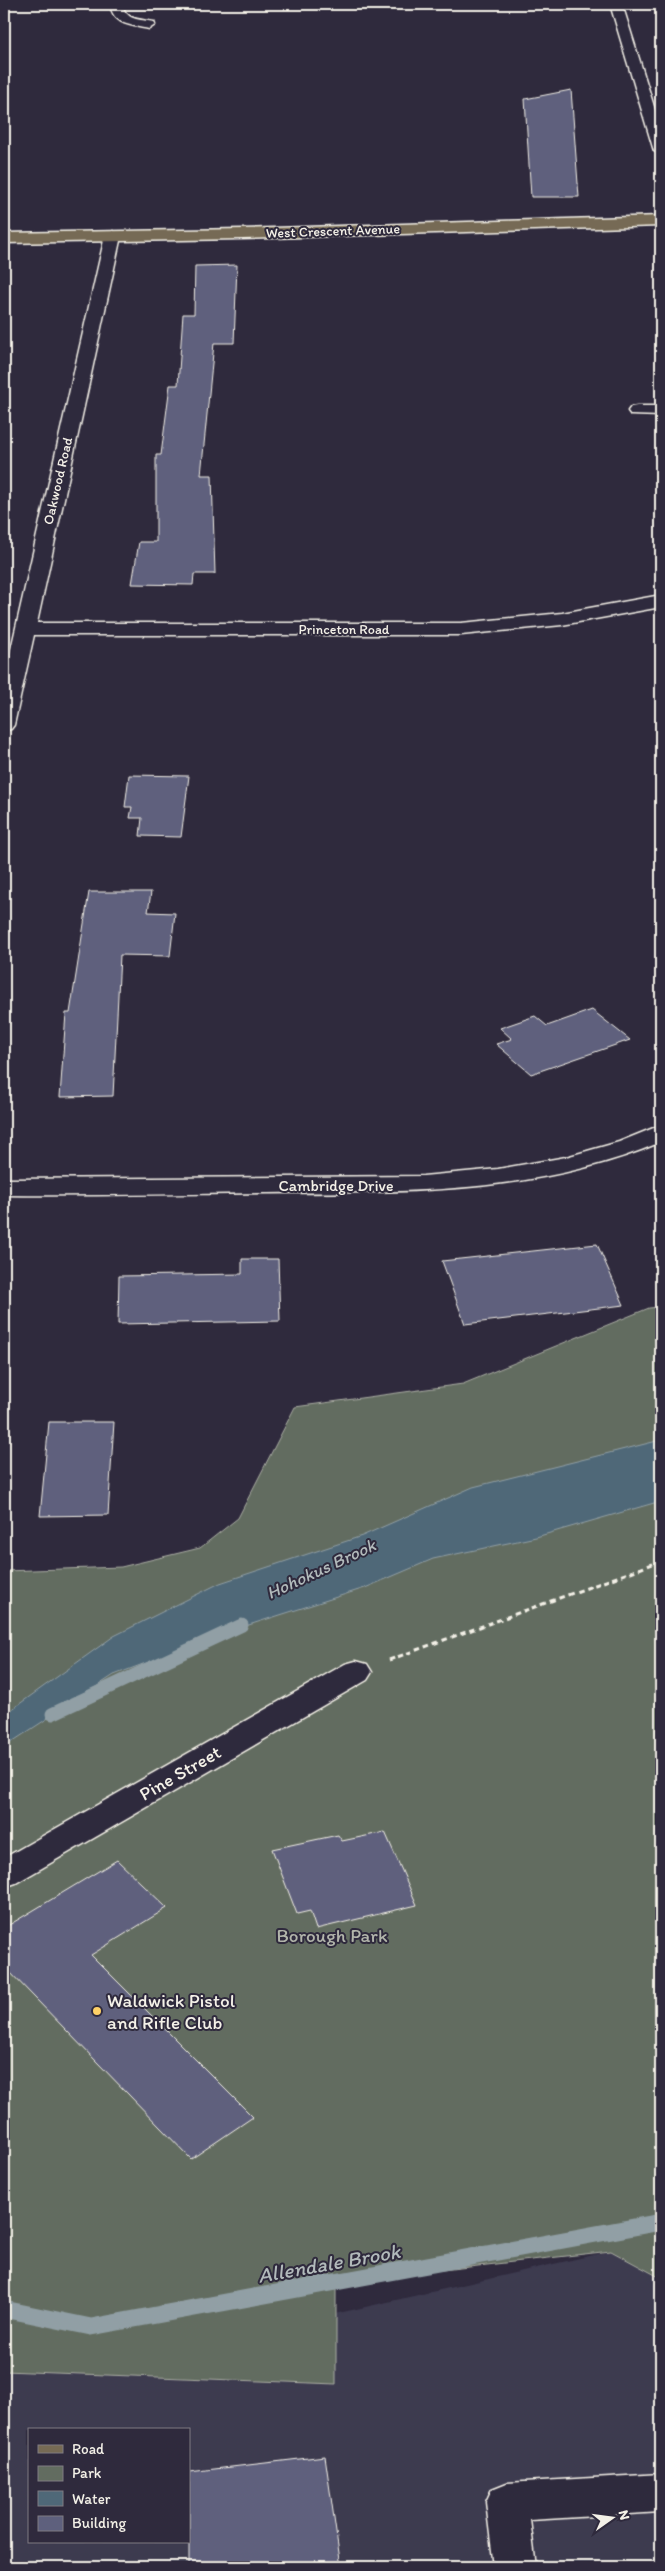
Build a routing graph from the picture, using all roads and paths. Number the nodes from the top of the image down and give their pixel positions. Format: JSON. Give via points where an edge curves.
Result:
{"nodes":[{"id":1,"x":116,"y":4,"type":"edge"},
{"id":2,"x":616,"y":4,"type":"edge"},
{"id":3,"x":149,"y":25,"type":"dead end"},
{"id":4,"x":661,"y":151,"type":"edge"},
{"id":5,"x":661,"y":221,"type":"edge"},
{"id":6,"x":113,"y":236,"type":"junction"},
{"id":7,"x":4,"y":238,"type":"edge"},
{"id":8,"x":637,"y":411,"type":"dead end"},
{"id":9,"x":661,"y":411,"type":"edge"},
{"id":10,"x":661,"y":601,"type":"edge"},
{"id":11,"x":25,"y":629,"type":"junction"},
{"id":12,"x":4,"y":725,"type":"edge"},
{"id":13,"x":661,"y":1133,"type":"edge"},
{"id":14,"x":4,"y":1186,"type":"edge"},
{"id":15,"x":661,"y":1561,"type":"edge"},
{"id":16,"x":356,"y":1672,"type":"joint"},
{"id":17,"x":4,"y":1874,"type":"edge"},
{"id":18,"x":661,"y":2493,"type":"edge"},
{"id":19,"x":515,"y":2567,"type":"edge"}],
"edges":[{"from":1,"to":3,"type":"street","via":[[118,14],[124,18]]},
{"from":2,"to":4,"type":"street"},
{"from":5,"to":6,"type":"main road","name":"West Crescent Avenue"},
{"from":6,"to":7,"type":"main road","name":"West Crescent Avenue"},
{"from":6,"to":11,"type":"street","name":"Oakwood Road"},
{"from":8,"to":9,"type":"street"},
{"from":10,"to":11,"type":"street","name":"Princeton Road","via":[[572,619],[461,629]]},
{"from":11,"to":12,"type":"street","name":"Oakwood Road"},
{"from":13,"to":14,"type":"street","name":"Cambridge Drive","via":[[628,1147],[570,1164],[498,1177],[423,1184]]},
{"from":15,"to":16,"type":"path"},
{"from":16,"to":17,"type":"street","name":"Pine Street"},
{"from":18,"to":19,"type":"street","via":[[507,2502]]}]}
